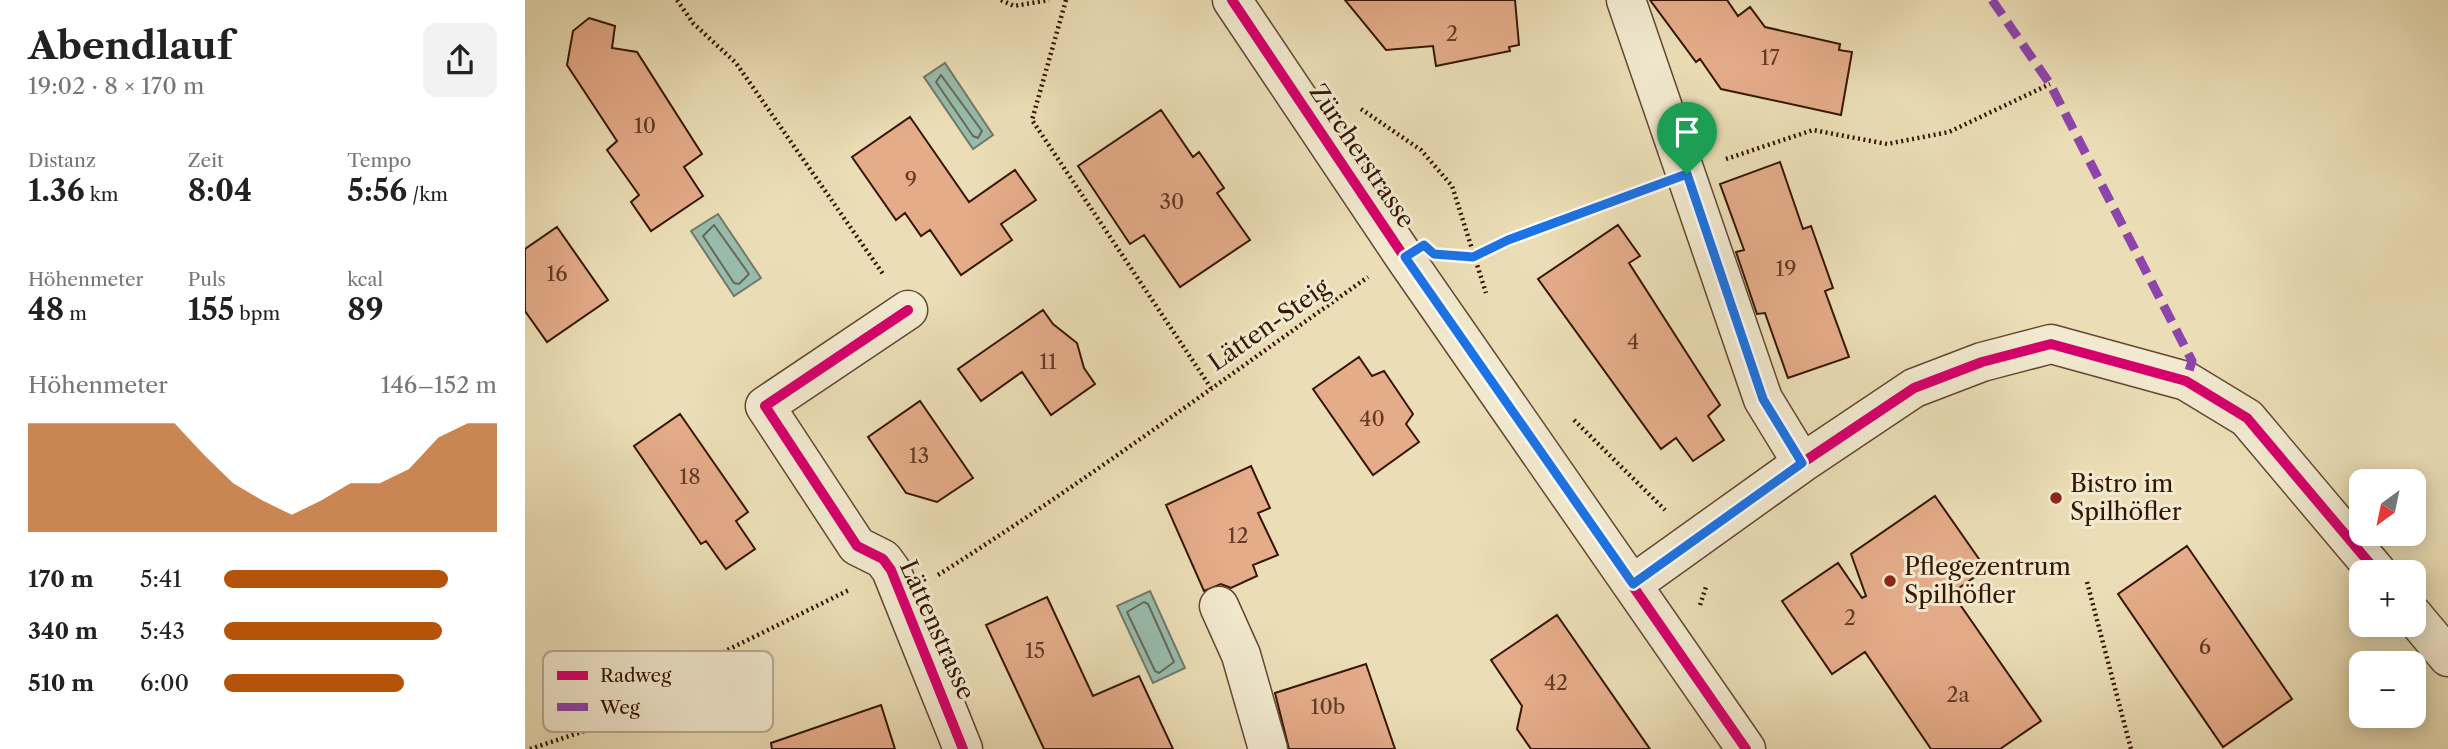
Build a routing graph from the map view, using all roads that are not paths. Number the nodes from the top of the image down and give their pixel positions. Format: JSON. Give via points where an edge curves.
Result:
{"nodes":[{"id":1,"x":1232,"y":0,"type":"edge"},
{"id":2,"x":1626,"y":0,"type":"edge"},
{"id":3,"x":908,"y":310,"type":"road end"},
{"id":4,"x":1802,"y":463,"type":"junction"},
{"id":5,"x":2367,"y":560,"type":"edge"},
{"id":6,"x":1633,"y":584,"type":"junction"},
{"id":7,"x":1219,"y":606,"type":"dead end"},
{"id":8,"x":2426,"y":631,"type":"edge"},
{"id":9,"x":2448,"y":657,"type":"edge"},
{"id":10,"x":963,"y":749,"type":"edge"},
{"id":11,"x":1268,"y":749,"type":"edge"},
{"id":12,"x":1746,"y":749,"type":"edge"}],
"edges":[{"from":1,"to":6,"type":"street","name":"Zürcherstrasse"},
{"from":2,"to":4,"type":"street","via":[[1763,399]]},
{"from":3,"to":10,"type":"street","name":"Lättenstrasse","via":[[765,405],[857,547],[883,559]]},
{"from":4,"to":5,"type":"street","via":[[1914,388],[1982,362],[2051,344],[2186,382],[2247,418]]},
{"from":4,"to":6,"type":"street"},
{"from":6,"to":12,"type":"street","name":"Zürcherstrasse"},
{"from":7,"to":11,"type":"street","via":[[1241,655]]},
{"from":8,"to":9,"type":"street"}]}
